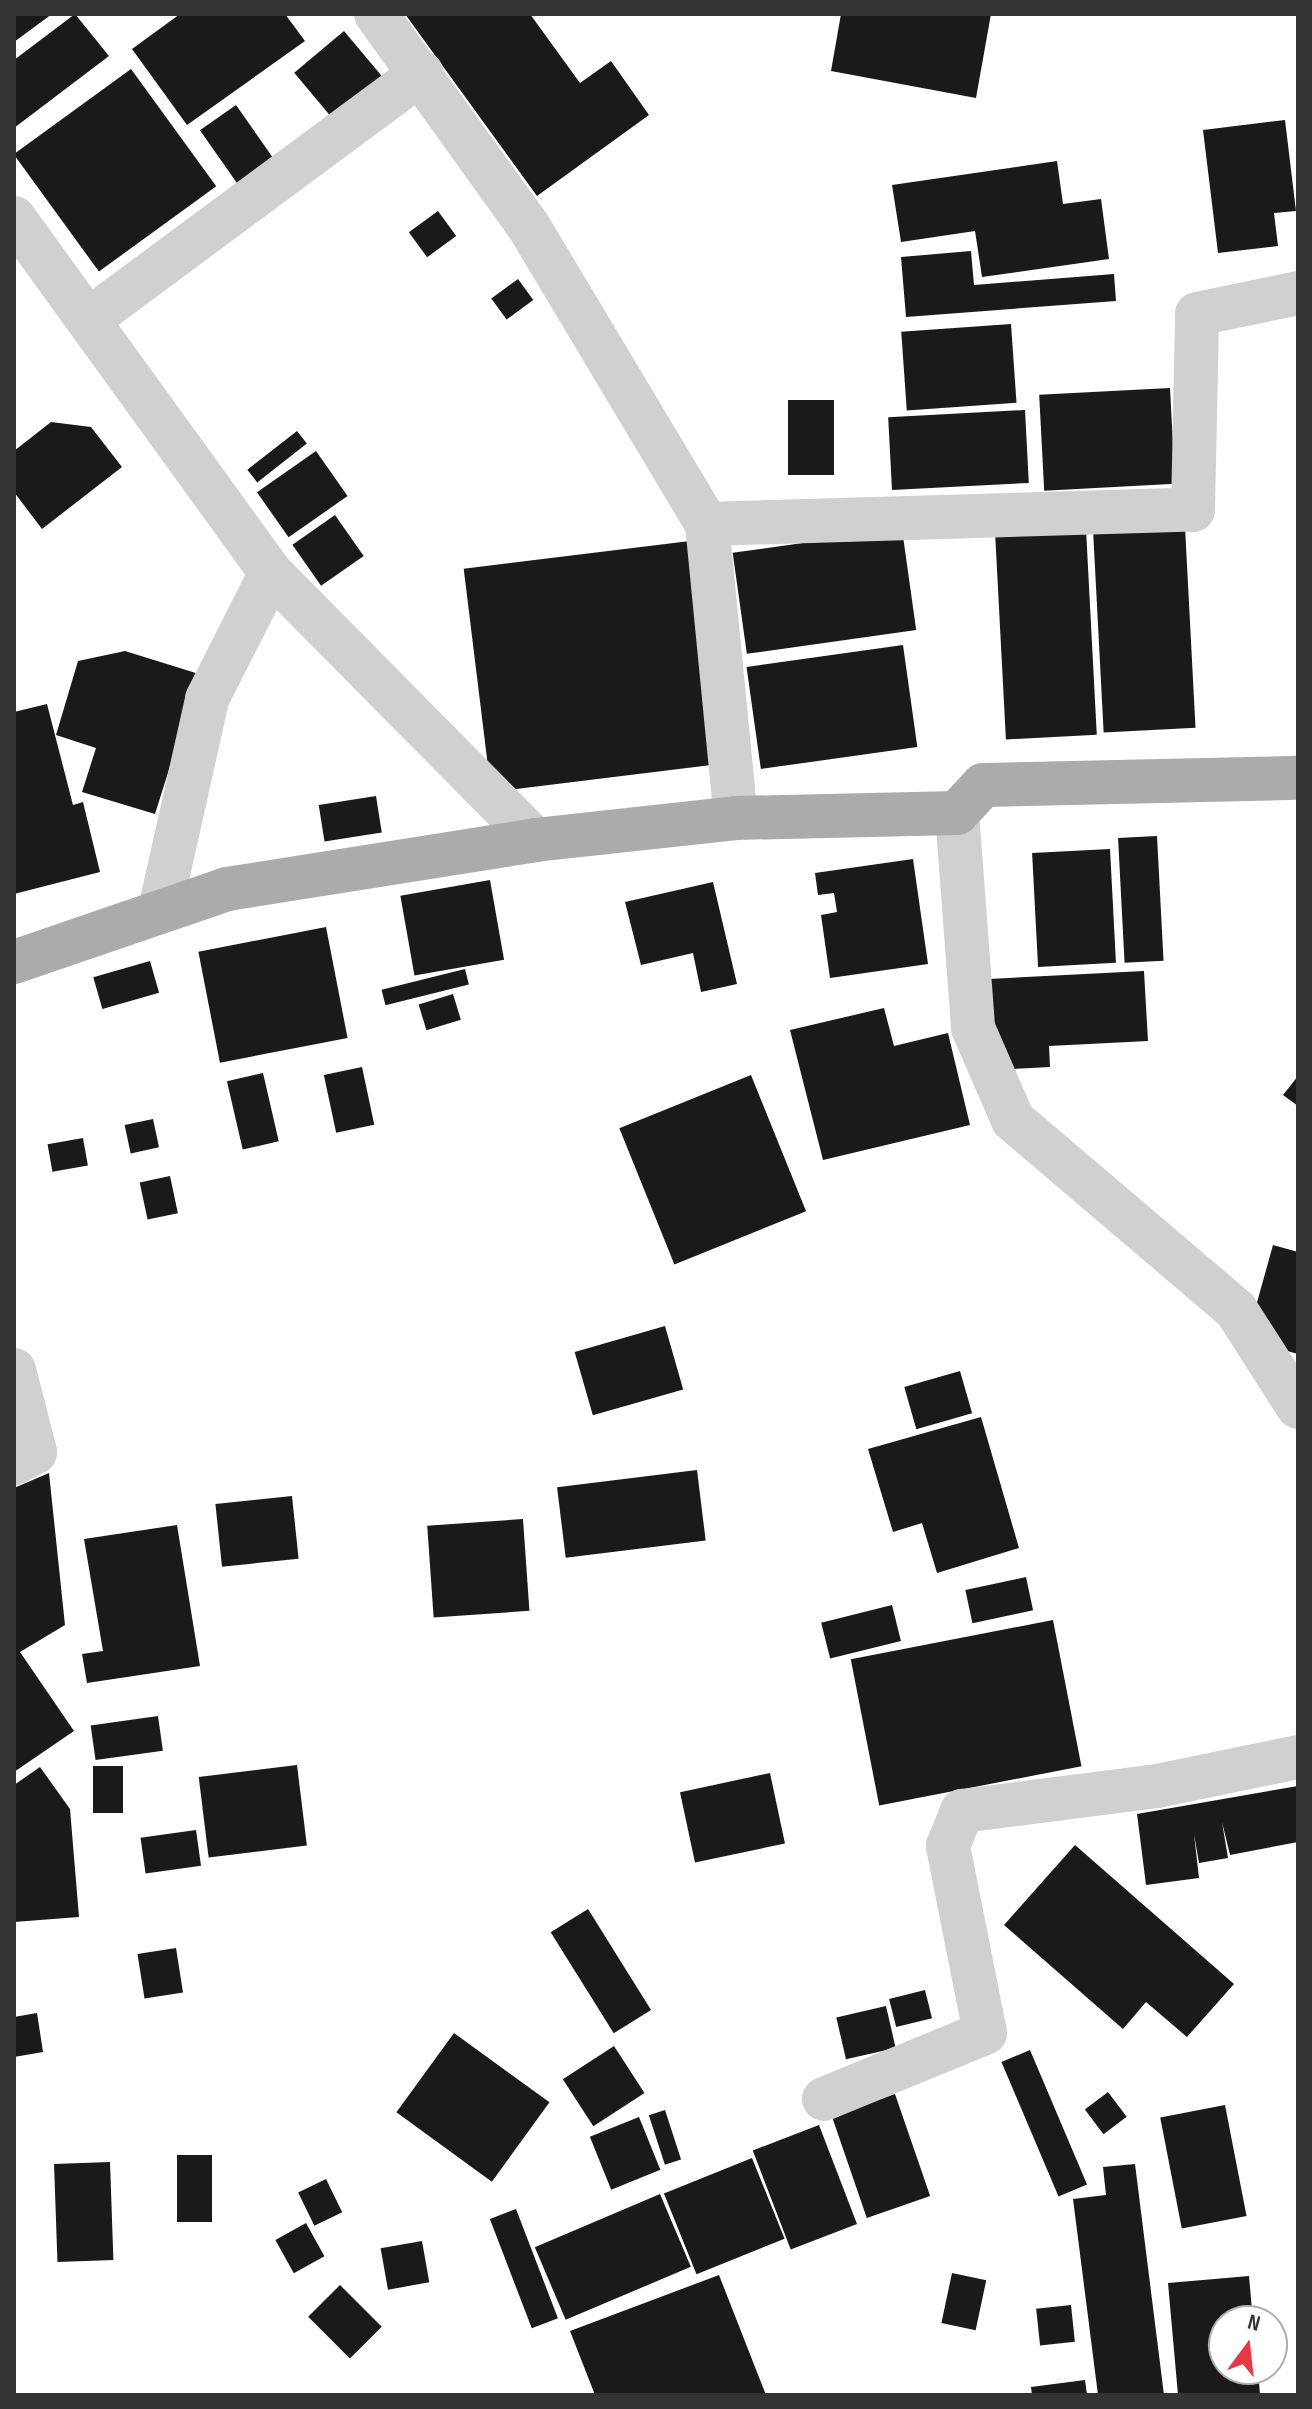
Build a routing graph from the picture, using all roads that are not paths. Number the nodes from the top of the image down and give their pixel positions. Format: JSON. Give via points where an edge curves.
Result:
{"nodes":[{"id":1,"x":376,"y":14,"type":"edge"},
{"id":2,"x":422,"y":73,"type":"junction"},
{"id":3,"x":14,"y":218,"type":"edge"},
{"id":4,"x":1298,"y":293,"type":"edge"},
{"id":5,"x":88,"y":320,"type":"junction"},
{"id":6,"x":707,"y":524,"type":"junction"},
{"id":7,"x":271,"y":573,"type":"junction"},
{"id":8,"x":1298,"y":778,"type":"edge"},
{"id":9,"x":957,"y":813,"type":"junction"},
{"id":10,"x":736,"y":818,"type":"junction"},
{"id":11,"x":535,"y":840,"type":"junction"},
{"id":12,"x":160,"y":910,"type":"junction"},
{"id":13,"x":14,"y":962,"type":"edge"},
{"id":14,"x":14,"y":1370,"type":"edge"},
{"id":15,"x":1298,"y":1407,"type":"edge"},
{"id":16,"x":14,"y":1463,"type":"edge"},
{"id":17,"x":1298,"y":1757,"type":"edge"},
{"id":18,"x":824,"y":2099,"type":"dead end"}],
"edges":[{"from":1,"to":2,"type":"street"},
{"from":2,"to":5,"type":"street"},
{"from":2,"to":6,"type":"street","via":[[529,227]]},
{"from":3,"to":5,"type":"street"},
{"from":4,"to":6,"type":"street","via":[[1197,314],[1193,510]]},
{"from":5,"to":7,"type":"street"},
{"from":6,"to":10,"type":"street"},
{"from":7,"to":11,"type":"street"},
{"from":7,"to":12,"type":"street","via":[[207,699]]},
{"from":8,"to":9,"type":"main road","via":[[983,785]]},
{"from":9,"to":10,"type":"main road"},
{"from":9,"to":15,"type":"street","via":[[973,1028],[1013,1120],[1236,1310]]},
{"from":10,"to":11,"type":"main road"},
{"from":11,"to":12,"type":"main road","via":[[268,880]]},
{"from":12,"to":13,"type":"main road"},
{"from":14,"to":16,"type":"street","via":[[35,1452]]},
{"from":17,"to":18,"type":"street","via":[[1157,1786],[962,1811],[948,1846],[985,2033]]}]}
